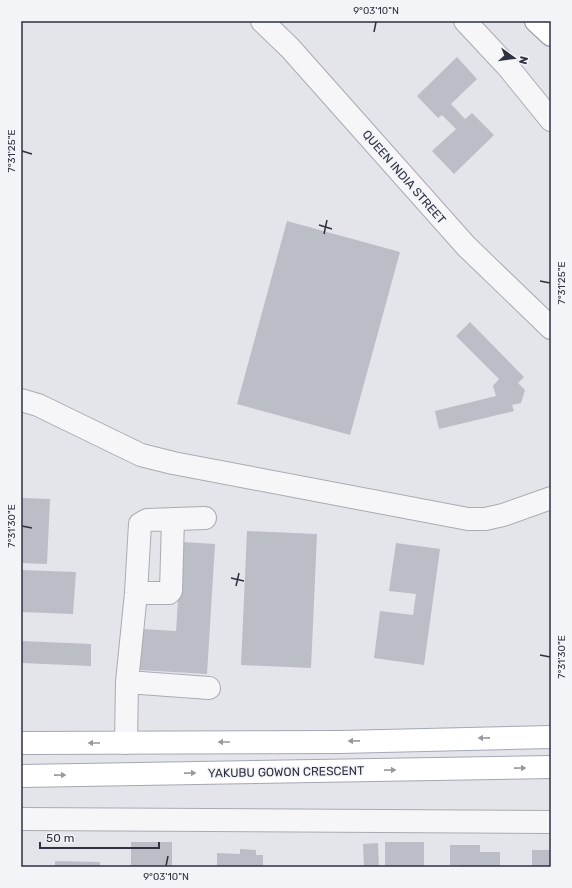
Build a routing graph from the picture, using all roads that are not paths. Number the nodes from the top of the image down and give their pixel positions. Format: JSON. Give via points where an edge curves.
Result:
{"nodes":[{"id":1,"x":262,"y":21,"type":"edge"},
{"id":2,"x":465,"y":21,"type":"edge"},
{"id":3,"x":551,"y":120,"type":"edge"},
{"id":4,"x":551,"y":328,"type":"edge"},
{"id":5,"x":21,"y":400,"type":"edge"},
{"id":6,"x":551,"y":498,"type":"edge"},
{"id":7,"x":205,"y":518,"type":"dead end"},
{"id":8,"x":173,"y":519,"type":"junction"},
{"id":9,"x":136,"y":593,"type":"junction"},
{"id":10,"x":128,"y":682,"type":"junction"},
{"id":11,"x":209,"y":688,"type":"dead end"},
{"id":12,"x":551,"y":737,"type":"edge"},
{"id":13,"x":21,"y":743,"type":"edge"},
{"id":14,"x":126,"y":743,"type":"junction"},
{"id":15,"x":551,"y":767,"type":"edge"},
{"id":16,"x":21,"y":776,"type":"edge"},
{"id":17,"x":21,"y":819,"type":"edge"},
{"id":18,"x":551,"y":822,"type":"edge"}],
"edges":[{"from":1,"to":4,"type":"street","name":"QUEEN INDIA STREET","via":[[290,48],[466,246]]},
{"from":2,"to":3,"type":"street","via":[[508,67]]},
{"from":5,"to":6,"type":"street","via":[[38,405],[141,455],[468,519],[504,515]]},
{"from":7,"to":8,"type":"street"},
{"from":8,"to":9,"type":"street","via":[[146,520],[140,524]]},
{"from":8,"to":9,"type":"street","via":[[171,591]]},
{"from":9,"to":10,"type":"street"},
{"from":10,"to":11,"type":"street"},
{"from":10,"to":14,"type":"street"},
{"from":12,"to":14,"type":"main road","one_way":true,"via":[[340,742]]},
{"from":14,"to":13,"type":"main road","one_way":true},
{"from":16,"to":15,"type":"main road","name":"YAKUBU GOWON CRESCENT","one_way":true},
{"from":17,"to":18,"type":"street"}]}
